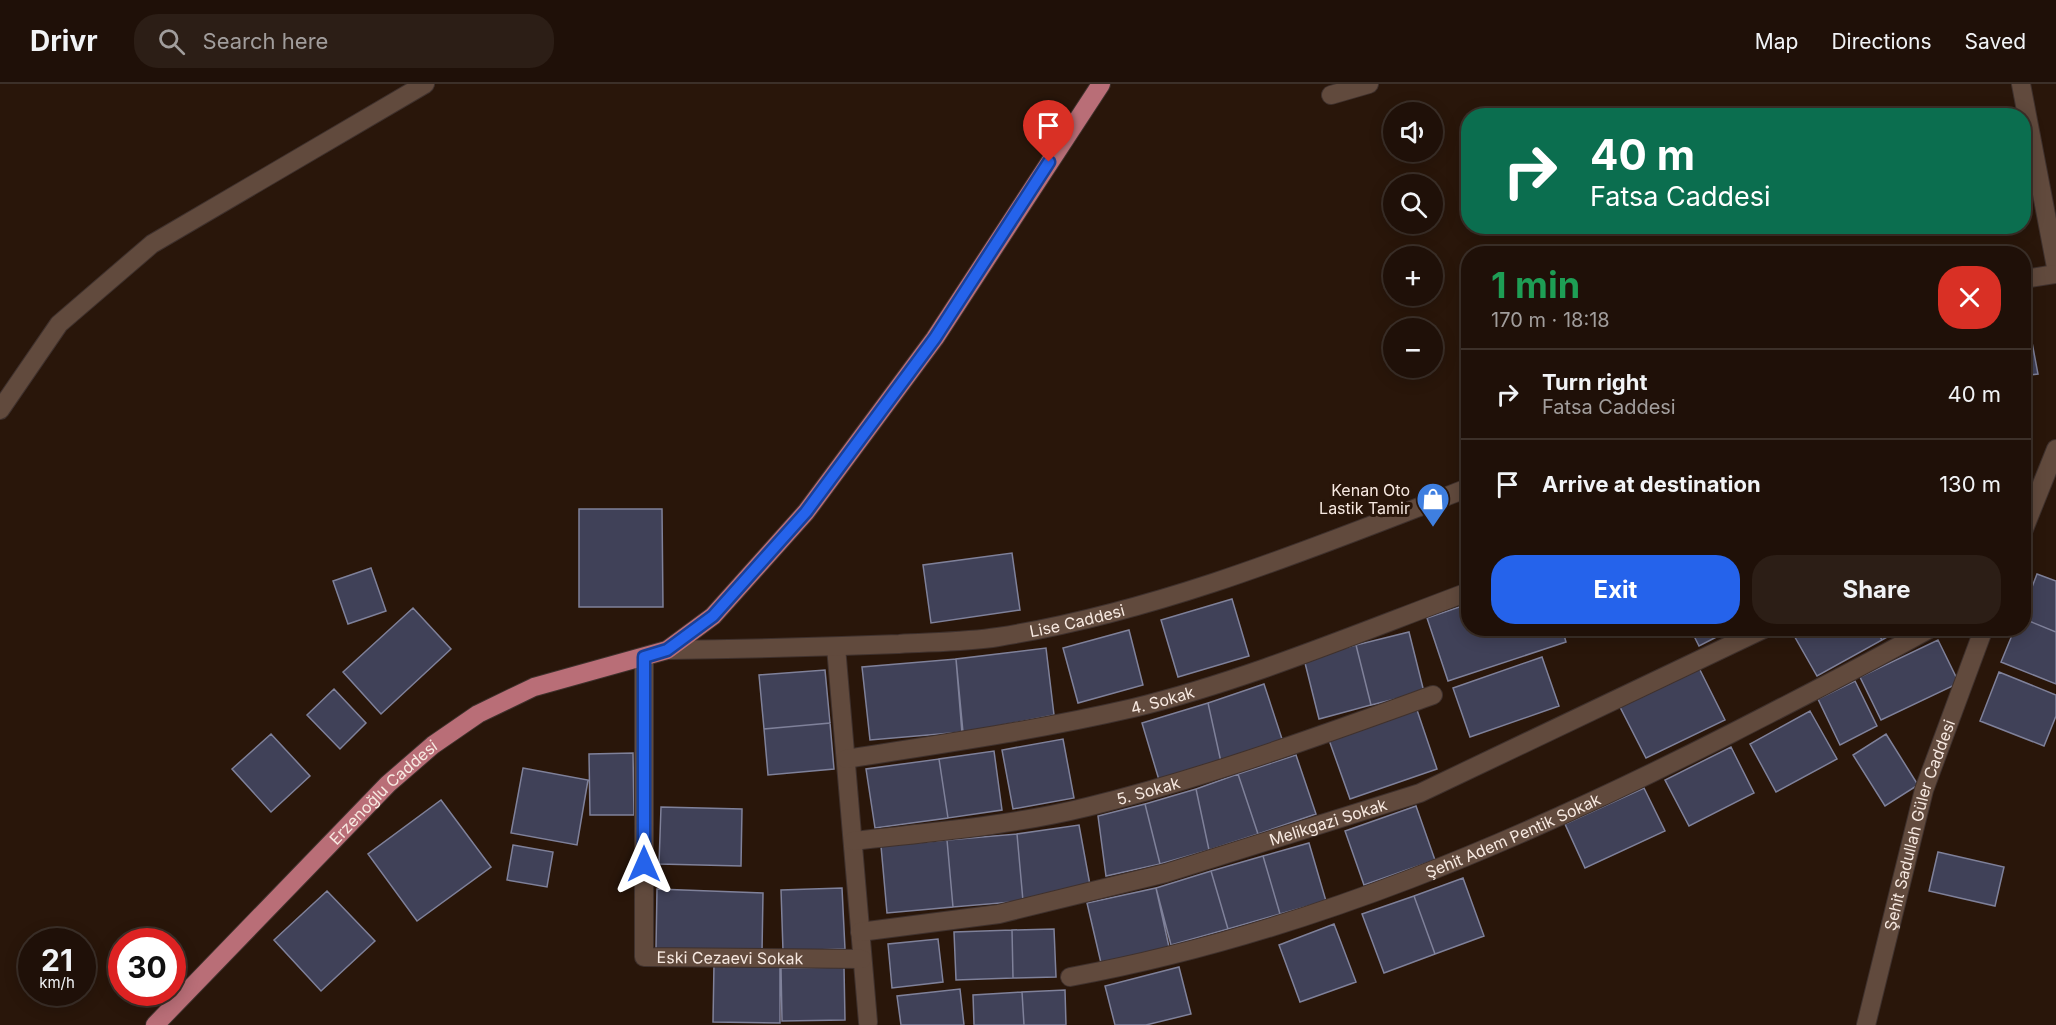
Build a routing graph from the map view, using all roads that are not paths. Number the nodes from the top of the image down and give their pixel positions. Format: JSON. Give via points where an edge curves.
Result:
{"nodes":[{"id":1,"x":425,"y":84,"type":"edge"},
{"id":2,"x":1101,"y":84,"type":"edge"},
{"id":3,"x":1369,"y":84,"type":"edge"},
{"id":4,"x":2021,"y":84,"type":"edge"},
{"id":5,"x":1331,"y":95,"type":"dead end"},
{"id":6,"x":2026,"y":108,"type":"edge"},
{"id":7,"x":2031,"y":136,"type":"edge"},
{"id":8,"x":2056,"y":267,"type":"edge"},
{"id":9,"x":2056,"y":274,"type":"edge"},
{"id":10,"x":2031,"y":278,"type":"edge"},
{"id":11,"x":0,"y":410,"type":"edge"},
{"id":12,"x":2056,"y":449,"type":"edge"},
{"id":13,"x":1461,"y":491,"type":"edge"},
{"id":14,"x":2031,"y":512,"type":"edge"},
{"id":15,"x":1461,"y":595,"type":"edge"},
{"id":16,"x":1749,"y":636,"type":"edge"},
{"id":17,"x":1916,"y":636,"type":"edge"},
{"id":18,"x":1981,"y":636,"type":"edge"},
{"id":19,"x":836,"y":647,"type":"junction"},
{"id":20,"x":667,"y":650,"type":"junction"},
{"id":21,"x":644,"y":657,"type":"junction"},
{"id":22,"x":1433,"y":695,"type":"dead end"},
{"id":23,"x":846,"y":759,"type":"junction"},
{"id":24,"x":853,"y":841,"type":"junction"},
{"id":25,"x":860,"y":932,"type":"junction"},
{"id":26,"x":862,"y":959,"type":"junction"},
{"id":27,"x":1070,"y":976,"type":"dead end"},
{"id":28,"x":868,"y":1022,"type":"dead end"},
{"id":29,"x":155,"y":1025,"type":"edge"},
{"id":30,"x":1866,"y":1025,"type":"edge"}],
"edges":[{"from":1,"to":11,"type":"street","via":[[152,244],[59,324]]},
{"from":2,"to":20,"type":"main road","name":"Erzenoğlu Caddesi","via":[[935,338],[806,512],[713,616]]},
{"from":3,"to":5,"type":"street"},
{"from":4,"to":6,"type":"street"},
{"from":7,"to":8,"type":"street"},
{"from":9,"to":10,"type":"street"},
{"from":12,"to":14,"type":"street"},
{"from":13,"to":19,"type":"street","name":"Lise Caddesi","via":[[1281,560],[1066,625],[995,638]]},
{"from":15,"to":23,"type":"street","name":"4. Sokak","via":[[1255,670],[1134,707],[1009,734]]},
{"from":16,"to":25,"type":"street","name":"Melikgazi Sokak","via":[[1420,793],[1166,873],[999,914]]},
{"from":17,"to":27,"type":"street","name":"Şehit Adem Pentik Sokak","via":[[1613,793],[1456,862],[1335,908],[1192,948]]},
{"from":18,"to":30,"type":"street","name":"Şehit Sadullah Güler Caddesi","via":[[1924,790]]},
{"from":19,"to":20,"type":"street","name":"Lise Caddesi"},
{"from":19,"to":23,"type":"street"},
{"from":20,"to":21,"type":"main road","name":"Erzenoğlu Caddesi"},
{"from":21,"to":26,"type":"street","name":"Eski Cezaevi Sokak","via":[[644,957]]},
{"from":21,"to":29,"type":"main road","name":"Erzenoğlu Caddesi","via":[[534,687],[478,714],[433,745],[388,783]]},
{"from":22,"to":24,"type":"street","name":"5. Sokak","via":[[1214,772],[1086,808],[1010,823]]},
{"from":23,"to":24,"type":"street"},
{"from":24,"to":25,"type":"street"},
{"from":25,"to":26,"type":"street"},
{"from":26,"to":28,"type":"street"}]}
